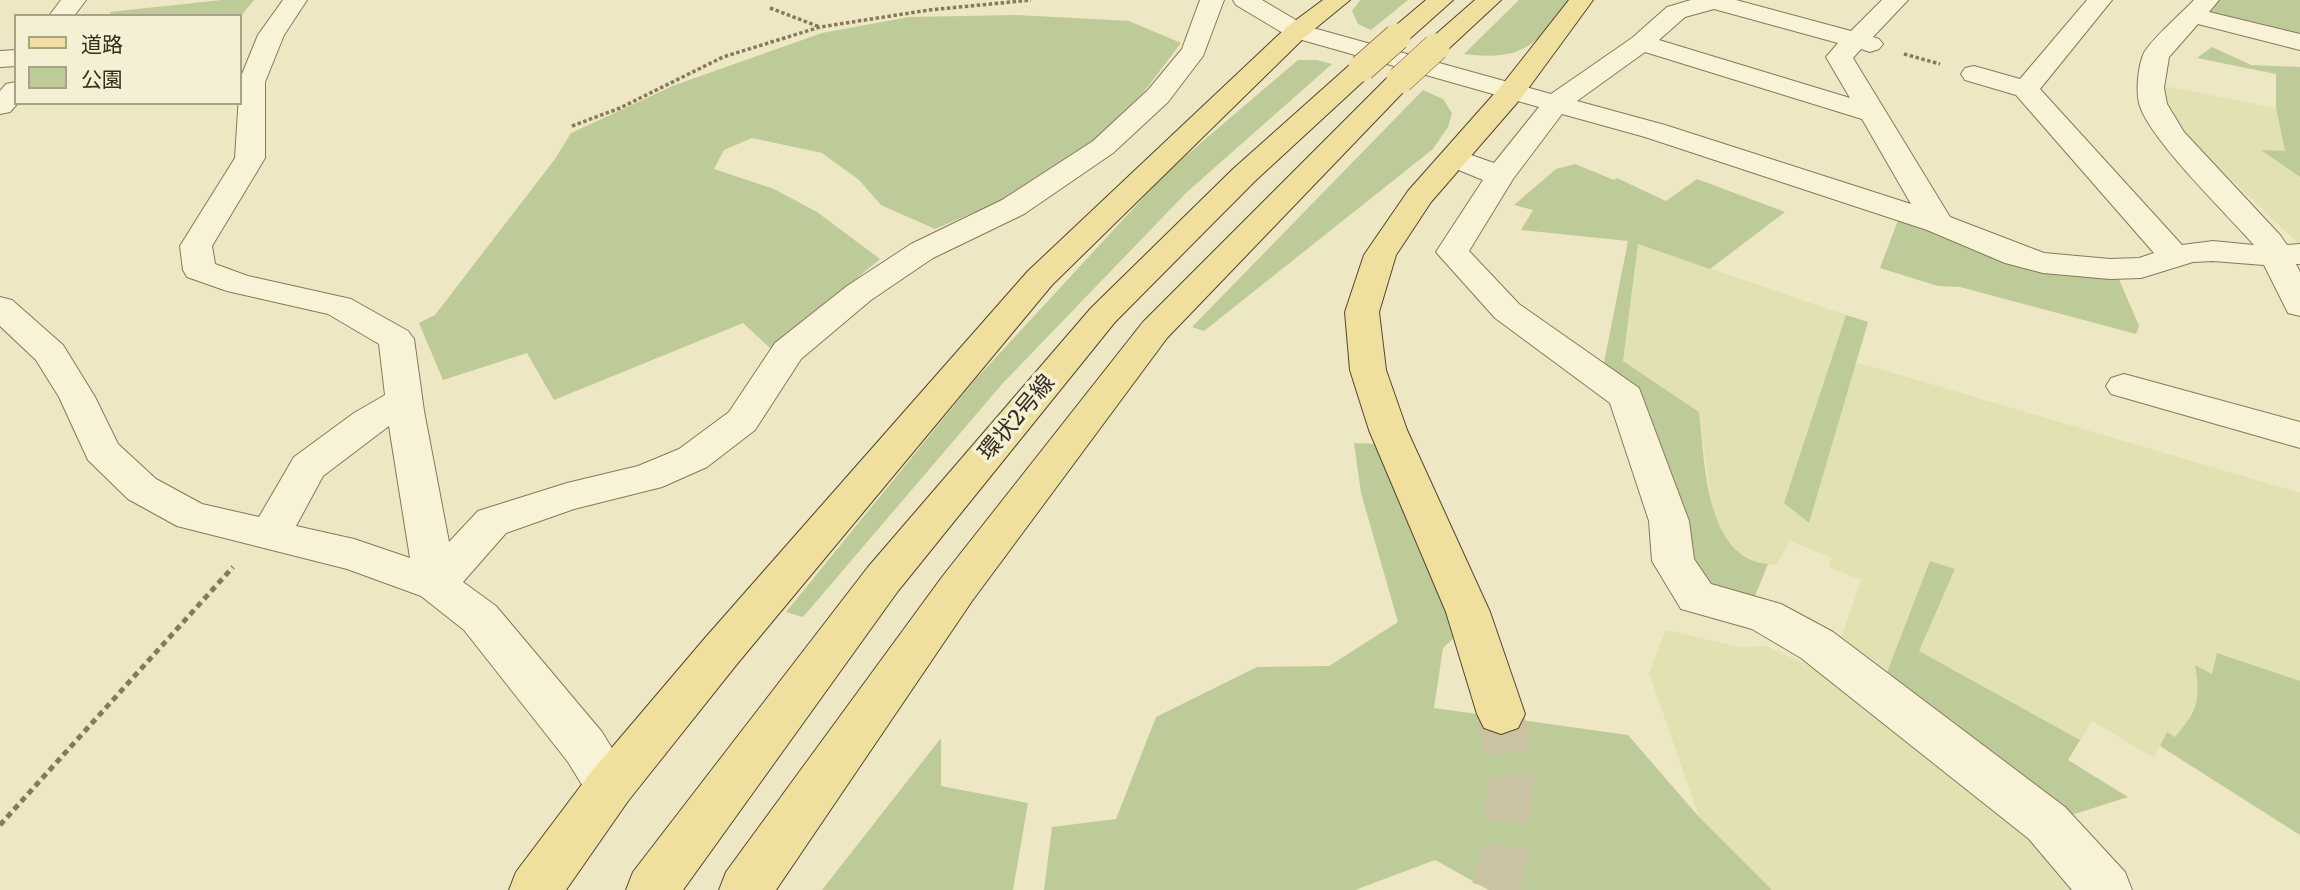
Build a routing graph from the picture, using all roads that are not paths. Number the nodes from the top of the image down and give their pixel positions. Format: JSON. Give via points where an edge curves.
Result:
{"nodes":[{"id":1,"x":74,"y":0,"type":"edge"},
{"id":2,"x":295,"y":0,"type":"edge"},
{"id":3,"x":1212,"y":0,"type":"edge"},
{"id":4,"x":1245,"y":0,"type":"edge"},
{"id":5,"x":1338,"y":0,"type":"edge"},
{"id":6,"x":1441,"y":0,"type":"edge"},
{"id":7,"x":1489,"y":0,"type":"edge"},
{"id":8,"x":1581,"y":0,"type":"edge"},
{"id":9,"x":1896,"y":0,"type":"edge"},
{"id":10,"x":2100,"y":0,"type":"edge"},
{"id":11,"x":1717,"y":1,"type":"edge"},
{"id":12,"x":2199,"y":8,"type":"edge"},
{"id":13,"x":1784,"y":10,"type":"edge"},
{"id":14,"x":63,"y":14,"type":"edge"},
{"id":15,"x":1297,"y":31,"type":"junction"},
{"id":16,"x":1862,"y":42,"type":"junction"},
{"id":17,"x":2300,"y":42,"type":"edge"},
{"id":18,"x":1641,"y":43,"type":"junction"},
{"id":19,"x":1974,"y":74,"type":"road end"},
{"id":20,"x":2026,"y":89,"type":"junction"},
{"id":21,"x":1512,"y":91,"type":"junction"},
{"id":22,"x":14,"y":92,"type":"edge"},
{"id":23,"x":1556,"y":103,"type":"junction"},
{"id":24,"x":0,"y":106,"type":"edge"},
{"id":25,"x":1874,"y":114,"type":"junction"},
{"id":26,"x":1454,"y":158,"type":"junction"},
{"id":27,"x":1500,"y":176,"type":"junction"},
{"id":28,"x":1938,"y":223,"type":"junction"},
{"id":29,"x":2289,"y":255,"type":"edge"},
{"id":30,"x":2174,"y":257,"type":"junction"},
{"id":31,"x":2300,"y":306,"type":"edge"},
{"id":32,"x":0,"y":307,"type":"edge"},
{"id":33,"x":2123,"y":386,"type":"dead end"},
{"id":34,"x":403,"y":400,"type":"junction"},
{"id":35,"x":2300,"y":435,"type":"edge"},
{"id":36,"x":270,"y":535,"type":"junction"},
{"id":37,"x":436,"y":584,"type":"junction"},
{"id":38,"x":1501,"y":714,"type":"tunnel mouth"},
{"id":39,"x":610,"y":786,"type":"junction"},
{"id":40,"x":535,"y":890,"type":"edge"},
{"id":41,"x":652,"y":890,"type":"edge"},
{"id":42,"x":746,"y":890,"type":"edge"},
{"id":43,"x":2106,"y":890,"type":"edge"}],
"edges":[{"from":1,"to":14,"type":"street"},
{"from":2,"to":34,"type":"street","via":[[271,35],[252,82],[250,158],[196,246],[199,270],[239,284],[339,306],[396,339]]},
{"from":3,"to":37,"type":"street","via":[[1194,51],[1158,96],[1103,147],[1013,206],[922,251],[859,293],[788,351],[742,421],[693,458],[648,477],[567,497],[492,523]]},
{"from":4,"to":15,"type":"street"},
{"from":5,"to":15,"type":"main road"},
{"from":6,"to":41,"type":"main road","name":"環状2号線","bridge":true,"via":[[1244,175],[1103,315],[883,579]]},
{"from":7,"to":42,"type":"main road","bridge":true,"via":[[1400,80],[1156,330],[957,589]]},
{"from":8,"to":21,"type":"main road"},
{"from":9,"to":16,"type":"street"},
{"from":10,"to":20,"type":"street"},
{"from":11,"to":13,"type":"street"},
{"from":11,"to":18,"type":"street","via":[[1676,12]]},
{"from":12,"to":17,"type":"street"},
{"from":12,"to":29,"type":"street","via":[[2156,55],[2153,104],[2174,138],[2269,242]]},
{"from":13,"to":16,"type":"street"},
{"from":15,"to":21,"type":"street"},
{"from":15,"to":39,"type":"main road","via":[[1040,278]]},
{"from":16,"to":25,"type":"street","via":[[1839,57]]},
{"from":18,"to":23,"type":"street"},
{"from":18,"to":25,"type":"street"},
{"from":19,"to":20,"type":"street"},
{"from":20,"to":30,"type":"street"},
{"from":21,"to":23,"type":"street"},
{"from":21,"to":26,"type":"main road"},
{"from":22,"to":24,"type":"street"},
{"from":23,"to":27,"type":"street"},
{"from":23,"to":28,"type":"street"},
{"from":25,"to":28,"type":"street"},
{"from":26,"to":27,"type":"street"},
{"from":26,"to":38,"type":"main road","via":[[1419,197],[1380,255],[1362,312],[1368,370],[1388,430],[1468,612]]},
{"from":27,"to":43,"type":"street","via":[[1452,252],[1507,311],[1626,397],[1669,521],[1673,561],[1696,597],[1765,616],[1817,645],[2047,823]]},
{"from":28,"to":30,"type":"street","via":[[2043,263],[2141,268]]},
{"from":29,"to":30,"type":"street","via":[[2213,251]]},
{"from":29,"to":31,"type":"street"},
{"from":32,"to":36,"type":"street","via":[[50,353],[102,451],[118,469],[142,489],[191,516]]},
{"from":33,"to":35,"type":"street"},
{"from":34,"to":36,"type":"street","via":[[308,467]]},
{"from":34,"to":37,"type":"street"},
{"from":36,"to":37,"type":"street","via":[[354,555]]},
{"from":37,"to":39,"type":"street","via":[[480,618]]},
{"from":39,"to":40,"type":"main road"}]}
